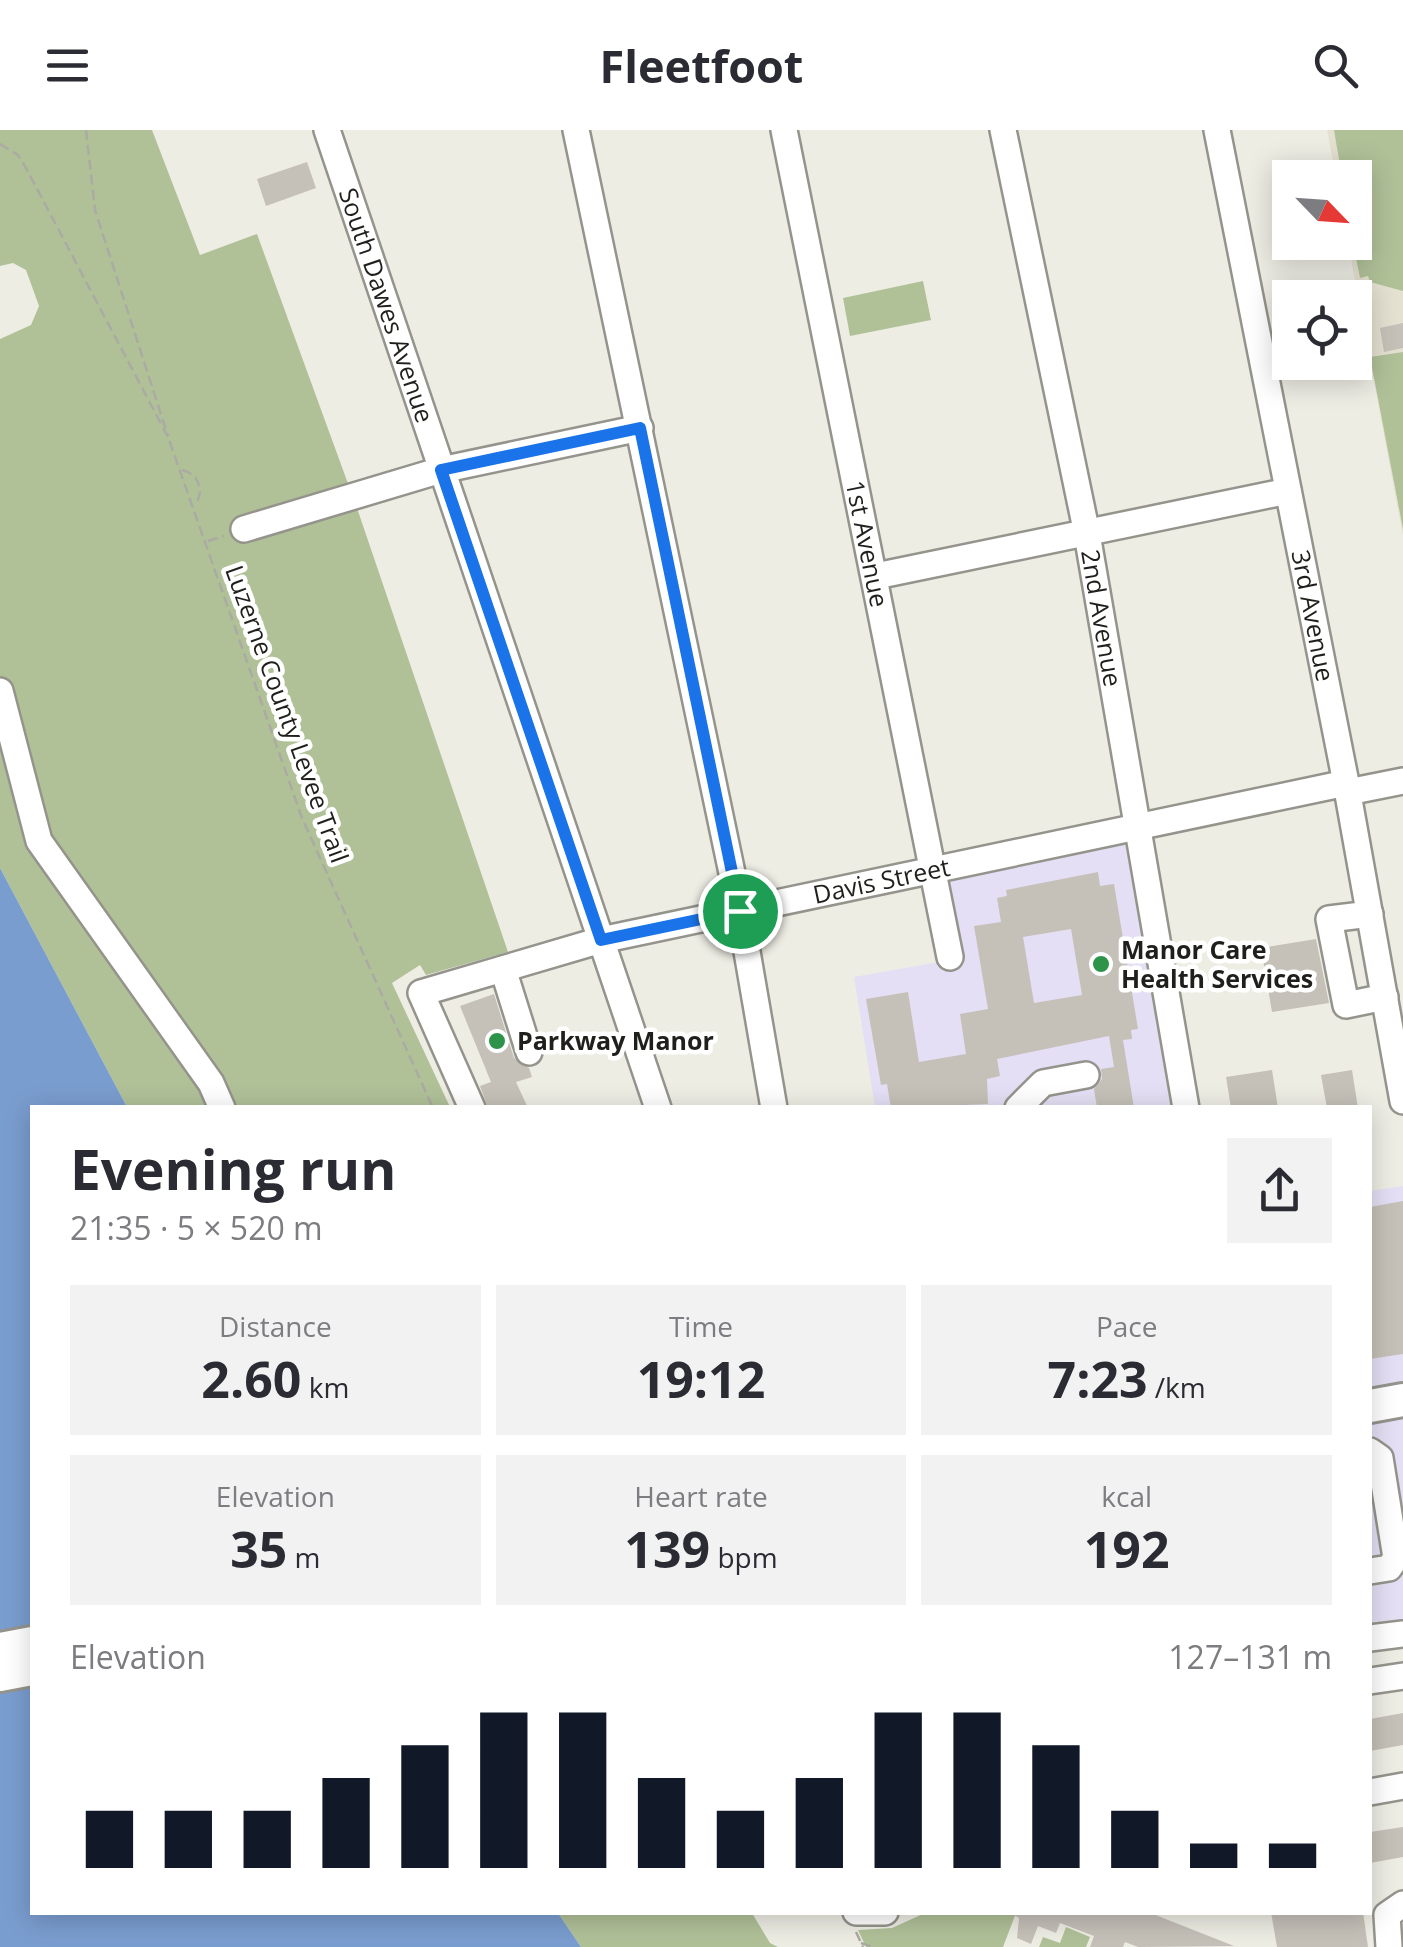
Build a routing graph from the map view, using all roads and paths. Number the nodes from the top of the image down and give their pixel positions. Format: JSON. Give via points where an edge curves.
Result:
{"nodes":[{"id":1,"x":86,"y":130,"type":"edge"},
{"id":2,"x":327,"y":130,"type":"edge"},
{"id":3,"x":576,"y":130,"type":"edge"},
{"id":4,"x":784,"y":130,"type":"edge"},
{"id":5,"x":1004,"y":130,"type":"edge"},
{"id":6,"x":1218,"y":130,"type":"edge"},
{"id":7,"x":0,"y":144,"type":"edge"},
{"id":8,"x":640,"y":428,"type":"junction"},
{"id":9,"x":168,"y":437,"type":"junction"},
{"id":10,"x":180,"y":470,"type":"junction"},
{"id":11,"x":441,"y":470,"type":"junction"},
{"id":12,"x":1288,"y":491,"type":"junction"},
{"id":13,"x":194,"y":506,"type":"junction"},
{"id":14,"x":234,"y":532,"type":"joint"},
{"id":15,"x":1087,"y":534,"type":"junction"},
{"id":16,"x":205,"y":541,"type":"junction"},
{"id":17,"x":876,"y":576,"type":"junction"},
{"id":18,"x":0,"y":691,"type":"edge"},
{"id":19,"x":1403,"y":781,"type":"edge"},
{"id":20,"x":1347,"y":788,"type":"junction"},
{"id":21,"x":1137,"y":826,"type":"junction"},
{"id":22,"x":934,"y":871,"type":"junction"},
{"id":23,"x":740,"y":911,"type":"junction"},
{"id":24,"x":1370,"y":914,"type":"junction"},
{"id":25,"x":601,"y":940,"type":"junction"},
{"id":26,"x":950,"y":957,"type":"dead end"},
{"id":27,"x":502,"y":969,"type":"junction"},
{"id":28,"x":1385,"y":998,"type":"junction"},
{"id":29,"x":528,"y":1052,"type":"dead end"},
{"id":30,"x":1400,"y":1066,"type":"edge"},
{"id":31,"x":1086,"y":1075,"type":"dead end"},
{"id":32,"x":1403,"y":1101,"type":"edge"},
{"id":33,"x":221,"y":1105,"type":"edge"},
{"id":34,"x":432,"y":1105,"type":"edge"},
{"id":35,"x":471,"y":1105,"type":"edge"},
{"id":36,"x":657,"y":1105,"type":"edge"},
{"id":37,"x":773,"y":1105,"type":"edge"},
{"id":38,"x":1021,"y":1105,"type":"edge"},
{"id":39,"x":1185,"y":1105,"type":"edge"},
{"id":40,"x":1403,"y":1400,"type":"edge"},
{"id":41,"x":1372,"y":1406,"type":"edge"},
{"id":42,"x":1372,"y":1452,"type":"edge"},
{"id":43,"x":1372,"y":1571,"type":"edge"},
{"id":44,"x":1403,"y":1634,"type":"edge"},
{"id":45,"x":1372,"y":1638,"type":"edge"},
{"id":46,"x":30,"y":1643,"type":"edge"},
{"id":47,"x":0,"y":1649,"type":"edge"},
{"id":48,"x":30,"y":1669,"type":"edge"},
{"id":49,"x":0,"y":1676,"type":"edge"},
{"id":50,"x":1403,"y":1676,"type":"edge"},
{"id":51,"x":1372,"y":1681,"type":"edge"},
{"id":52,"x":1403,"y":1786,"type":"edge"},
{"id":53,"x":1372,"y":1792,"type":"edge"},
{"id":54,"x":1403,"y":1904,"type":"edge"},
{"id":55,"x":861,"y":1943,"type":"dead end"},
{"id":56,"x":872,"y":1947,"type":"edge"},
{"id":57,"x":1389,"y":1947,"type":"edge"}],
"edges":[{"from":1,"to":9,"type":"path","name":"Luzerne County Levee Trail","via":[[95,210]]},
{"from":2,"to":11,"type":"street","name":"South Dawes Avenue"},
{"from":3,"to":8,"type":"street"},
{"from":4,"to":17,"type":"street","name":"1st Avenue"},
{"from":5,"to":15,"type":"street","name":"2nd Avenue"},
{"from":6,"to":12,"type":"street","name":"3rd Avenue"},
{"from":7,"to":9,"type":"path","name":"Luzerne County Levee Trail","via":[[26,168]]},
{"from":8,"to":11,"type":"street"},
{"from":8,"to":23,"type":"street"},
{"from":9,"to":10,"type":"path","name":"Luzerne County Levee Trail"},
{"from":10,"to":13,"type":"path","name":"Luzerne County Levee Trail"},
{"from":10,"to":13,"type":"path","via":[[197,480]]},
{"from":11,"to":14,"type":"street"},
{"from":11,"to":25,"type":"street","name":"South Dawes Avenue"},
{"from":12,"to":15,"type":"street"},
{"from":12,"to":20,"type":"street","name":"3rd Avenue"},
{"from":13,"to":16,"type":"path","name":"Luzerne County Levee Trail"},
{"from":14,"to":16,"type":"path"},
{"from":15,"to":17,"type":"street"},
{"from":15,"to":21,"type":"street","name":"2nd Avenue"},
{"from":16,"to":34,"type":"path","name":"Luzerne County Levee Trail","via":[[302,818]]},
{"from":17,"to":22,"type":"street","name":"1st Avenue"},
{"from":18,"to":33,"type":"street","via":[[39,840]]},
{"from":19,"to":20,"type":"street","name":"Davis Street"},
{"from":20,"to":21,"type":"street","name":"Davis Street"},
{"from":20,"to":24,"type":"street","name":"3rd Avenue"},
{"from":21,"to":22,"type":"street","name":"Davis Street"},
{"from":21,"to":39,"type":"street","name":"2nd Avenue"},
{"from":22,"to":23,"type":"street","name":"Davis Street"},
{"from":22,"to":26,"type":"street","name":"1st Avenue"},
{"from":23,"to":25,"type":"street","name":"Davis Street"},
{"from":23,"to":37,"type":"street"},
{"from":24,"to":28,"type":"street","name":"3rd Avenue"},
{"from":24,"to":28,"type":"street","via":[[1329,920],[1346,1005]]},
{"from":25,"to":27,"type":"street","name":"Davis Street"},
{"from":25,"to":36,"type":"street","name":"South Dawes Avenue"},
{"from":27,"to":29,"type":"street"},
{"from":27,"to":35,"type":"street","name":"Davis Street","via":[[420,993]]},
{"from":28,"to":30,"type":"street","name":"3rd Avenue"},
{"from":30,"to":32,"type":"street","name":"3rd Avenue"},
{"from":31,"to":38,"type":"street","via":[[1043,1083]]},
{"from":40,"to":41,"type":"main road"},
{"from":42,"to":43,"type":"street","via":[[1380,1458],[1396,1558],[1389,1568]]},
{"from":44,"to":45,"type":"street"},
{"from":46,"to":47,"type":"main road"},
{"from":48,"to":49,"type":"main road"},
{"from":50,"to":51,"type":"street"},
{"from":52,"to":53,"type":"street"},
{"from":54,"to":57,"type":"street","via":[[1387,1915]]},
{"from":55,"to":56,"type":"path"}]}
